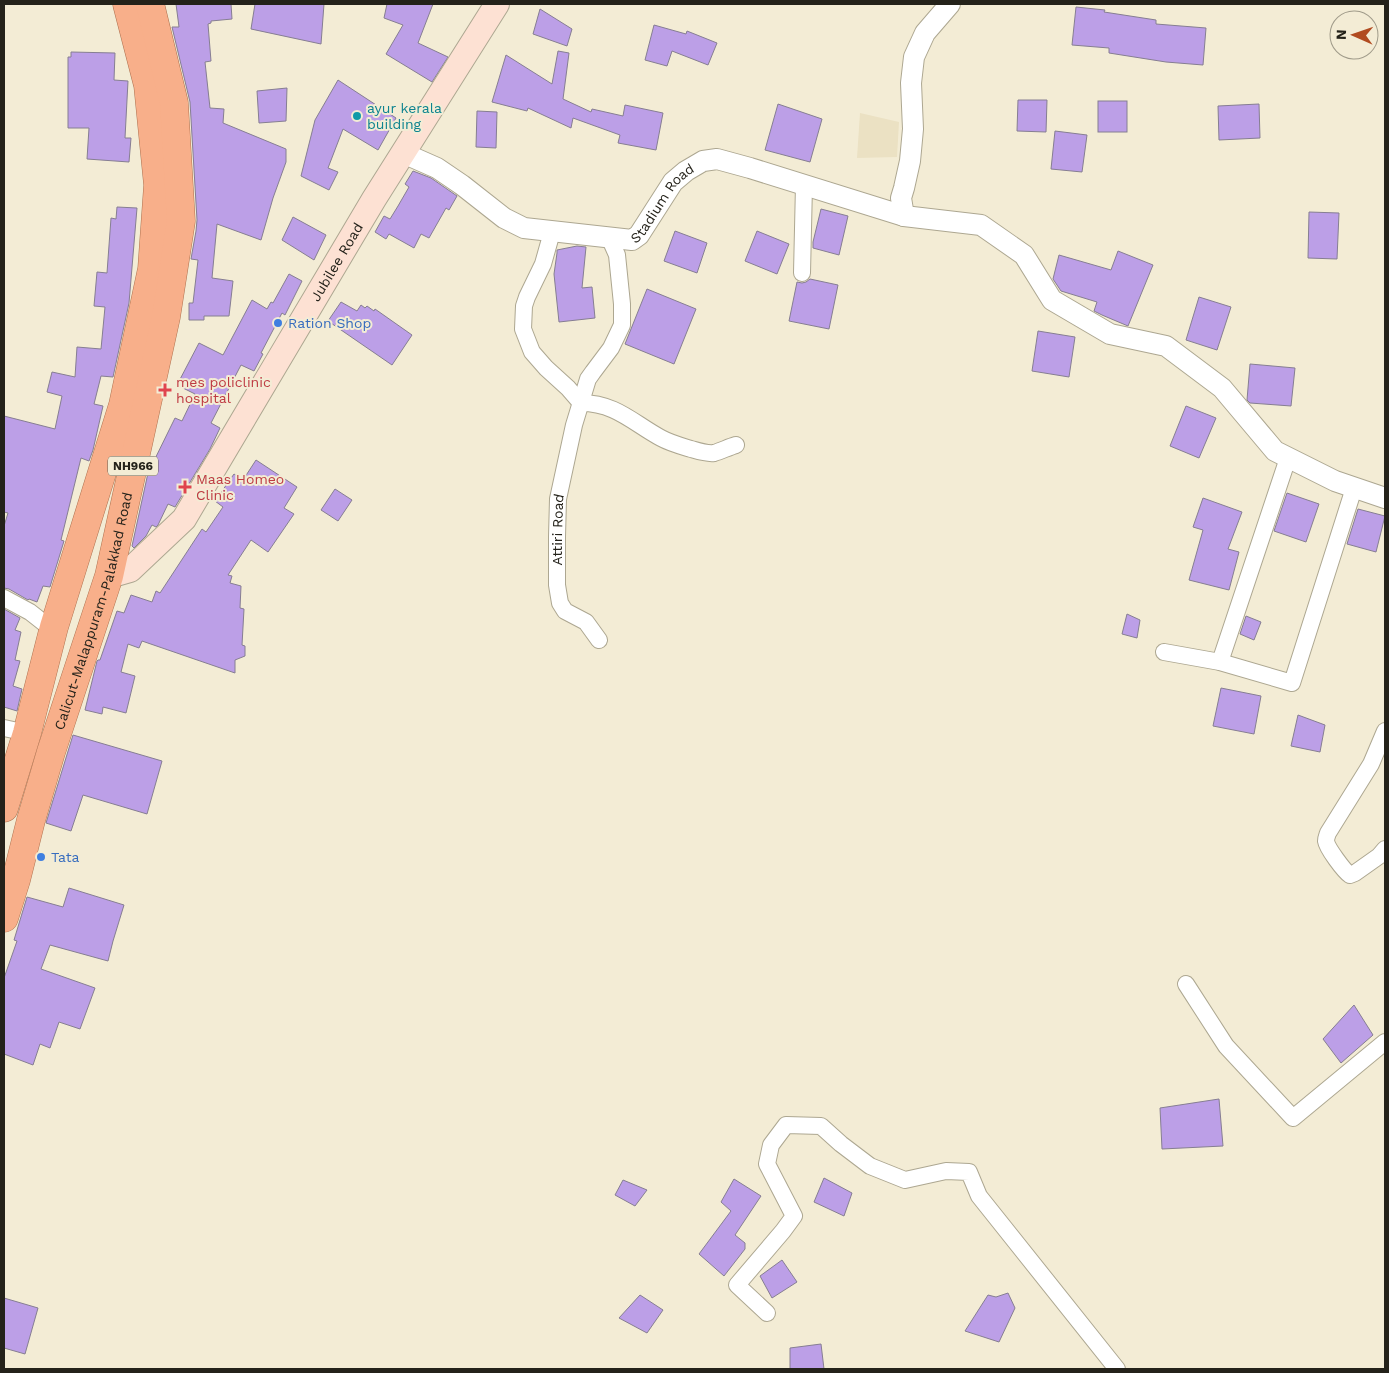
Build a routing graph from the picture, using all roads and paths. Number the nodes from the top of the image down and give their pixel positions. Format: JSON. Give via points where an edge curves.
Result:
{"nodes":[{"id":1,"x":128,"y":4,"type":"edge"},
{"id":2,"x":150,"y":4,"type":"edge"},
{"id":3,"x":497,"y":4,"type":"edge"},
{"id":4,"x":950,"y":4,"type":"edge"},
{"id":5,"x":403,"y":153,"type":"junction"},
{"id":6,"x":804,"y":185,"type":"junction"},
{"id":7,"x":904,"y":216,"type":"junction"},
{"id":8,"x":552,"y":232,"type":"junction"},
{"id":9,"x":610,"y":238,"type":"junction"},
{"id":10,"x":802,"y":273,"type":"dead end"},
{"id":11,"x":581,"y":403,"type":"junction"},
{"id":12,"x":736,"y":445,"type":"dead end"},
{"id":13,"x":1288,"y":458,"type":"junction"},
{"id":14,"x":1354,"y":488,"type":"junction"},
{"id":15,"x":1385,"y":498,"type":"edge"},
{"id":16,"x":74,"y":563,"type":"junction"},
{"id":17,"x":109,"y":576,"type":"junction"},
{"id":18,"x":4,"y":598,"type":"edge"},
{"id":19,"x":54,"y":627,"type":"junction"},
{"id":20,"x":599,"y":640,"type":"dead end"},
{"id":21,"x":1164,"y":652,"type":"dead end"},
{"id":22,"x":1220,"y":662,"type":"junction"},
{"id":23,"x":15,"y":730,"type":"edge"},
{"id":24,"x":1385,"y":730,"type":"edge"},
{"id":25,"x":4,"y":808,"type":"edge"},
{"id":26,"x":1385,"y":849,"type":"edge"},
{"id":27,"x":4,"y":918,"type":"edge"},
{"id":28,"x":1186,"y":984,"type":"dead end"},
{"id":29,"x":1385,"y":1042,"type":"edge"},
{"id":30,"x":767,"y":1313,"type":"dead end"},
{"id":31,"x":1117,"y":1369,"type":"edge"}],
"edges":[{"from":1,"to":16,"type":"highway","number":"NH966","via":[[148,85],[158,185],[152,268],[123,405]]},
{"from":2,"to":17,"type":"highway","name":"Calicut-Malappuram-Palakkad Road","number":"NH966","via":[[174,103],[181,221],[166,317]]},
{"from":3,"to":5,"type":"main road","name":"Jubilee Road"},
{"from":4,"to":7,"type":"street","via":[[924,33],[914,57],[911,83],[914,129],[900,198]]},
{"from":5,"to":8,"type":"street","name":"Stadium Road","via":[[436,168],[504,218],[524,228]]},
{"from":5,"to":17,"type":"main road","name":"Jubilee Road","via":[[184,519],[130,570]]},
{"from":6,"to":7,"type":"street","name":"Stadium Road"},
{"from":6,"to":9,"type":"street","name":"Stadium Road","via":[[717,159],[703,161],[673,182],[640,235],[632,240]]},
{"from":6,"to":10,"type":"street"},
{"from":7,"to":13,"type":"street","name":"Stadium Road","via":[[981,224],[1024,255],[1052,300],[1110,334],[1166,346],[1222,388],[1275,451]]},
{"from":8,"to":9,"type":"street","name":"Stadium Road"},
{"from":8,"to":11,"type":"street","via":[[543,264],[524,306],[523,329],[532,352]]},
{"from":9,"to":11,"type":"street","name":"Attiri Road","via":[[616,255],[622,325],[611,348],[588,379]]},
{"from":11,"to":12,"type":"street","via":[[612,408],[662,439],[694,450],[714,453]]},
{"from":11,"to":20,"type":"street","name":"Attiri Road","via":[[558,499],[557,585],[565,611],[586,622]]},
{"from":13,"to":14,"type":"street","name":"Stadium Road"},
{"from":13,"to":22,"type":"street"},
{"from":14,"to":15,"type":"street","name":"Stadium Road"},
{"from":14,"to":22,"type":"street","via":[[1292,683]]},
{"from":16,"to":17,"type":"highway","via":[[83,587],[99,587]]},
{"from":16,"to":19,"type":"highway","number":"NH966"},
{"from":17,"to":27,"type":"highway","name":"Calicut-Malappuram-Palakkad Road","number":"NH966","via":[[31,820]]},
{"from":18,"to":19,"type":"street"},
{"from":19,"to":23,"type":"highway","number":"NH966"},
{"from":21,"to":22,"type":"street"},
{"from":23,"to":25,"type":"highway","number":"NH966"},
{"from":24,"to":26,"type":"street","via":[[1371,764],[1326,840],[1327,846],[1350,875]]},
{"from":28,"to":29,"type":"street","via":[[1226,1046],[1293,1118]]},
{"from":30,"to":31,"type":"street","via":[[736,1285],[794,1216],[767,1164],[771,1145],[786,1126],[821,1126],[870,1166],[905,1180],[946,1171],[970,1172],[979,1196]]}]}
